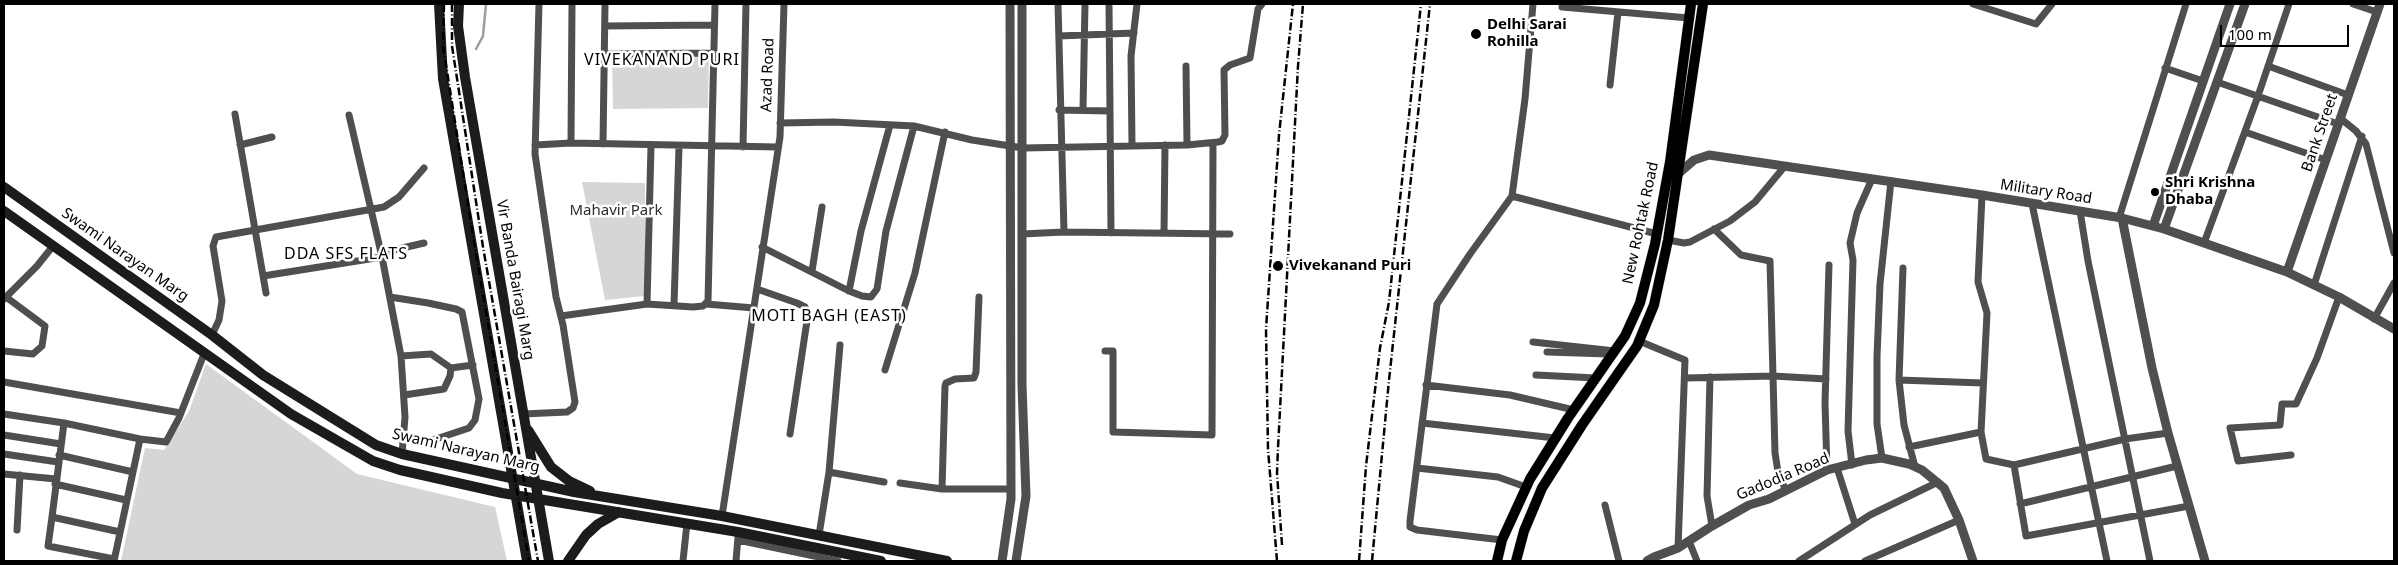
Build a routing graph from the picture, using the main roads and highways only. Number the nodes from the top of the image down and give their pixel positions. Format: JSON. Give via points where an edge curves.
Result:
{"nodes":[{"id":1,"x":439,"y":4,"type":"edge"},
{"id":2,"x":459,"y":4,"type":"edge"},
{"id":3,"x":1691,"y":4,"type":"edge"},
{"id":4,"x":1703,"y":4,"type":"edge"},
{"id":5,"x":4,"y":187,"type":"edge"},
{"id":6,"x":4,"y":211,"type":"edge"},
{"id":7,"x":523,"y":419,"type":"junction"},
{"id":8,"x":513,"y":477,"type":"junction"},
{"id":9,"x":535,"y":482,"type":"junction"},
{"id":10,"x":516,"y":495,"type":"junction"},
{"id":11,"x":598,"y":496,"type":"junction"},
{"id":12,"x":538,"y":499,"type":"junction"},
{"id":13,"x":619,"y":512,"type":"junction"},
{"id":14,"x":527,"y":561,"type":"edge"},
{"id":15,"x":549,"y":561,"type":"edge"},
{"id":16,"x":568,"y":561,"type":"edge"},
{"id":17,"x":881,"y":561,"type":"edge"},
{"id":18,"x":947,"y":561,"type":"edge"},
{"id":19,"x":1497,"y":561,"type":"edge"},
{"id":20,"x":1516,"y":561,"type":"edge"}],
"edges":[{"from":1,"to":8,"type":"main road","via":[[443,79]]},
{"from":2,"to":7,"type":"main road","name":"Vir Banda Bairagi Marg","via":[[458,26],[465,77]]},
{"from":3,"to":19,"type":"main road","name":"New Rohtak Road","via":[[1670,162],[1640,303],[1625,336],[1555,438],[1526,487],[1502,540]]},
{"from":4,"to":20,"type":"main road","name":"New Rohtak Road","via":[[1668,240],[1654,304],[1639,341],[1542,488],[1524,531]]},
{"from":5,"to":8,"type":"main road","name":"Swami Narayan Marg","via":[[263,375],[359,437],[402,454]]},
{"from":6,"to":10,"type":"main road","name":"Swami Narayan Marg","via":[[313,429],[373,461],[400,470]]},
{"from":7,"to":9,"type":"main road","name":"Vir Banda Bairagi Marg"},
{"from":7,"to":11,"type":"main road","via":[[551,466]]},
{"from":8,"to":9,"type":"main road","name":"Swami Narayan Marg"},
{"from":8,"to":10,"type":"main road"},
{"from":9,"to":11,"type":"main road","name":"Swami Narayan Marg"},
{"from":9,"to":12,"type":"main road","name":"Vir Banda Bairagi Marg"},
{"from":10,"to":12,"type":"main road","name":"Swami Narayan Marg"},
{"from":10,"to":14,"type":"main road"},
{"from":11,"to":18,"type":"main road","name":"Swami Narayan Marg","via":[[722,516]]},
{"from":12,"to":13,"type":"main road","name":"Swami Narayan Marg"},
{"from":12,"to":15,"type":"main road","name":"Vir Banda Bairagi Marg"},
{"from":13,"to":16,"type":"main road","via":[[586,535]]},
{"from":13,"to":17,"type":"main road","name":"Swami Narayan Marg"}]}
